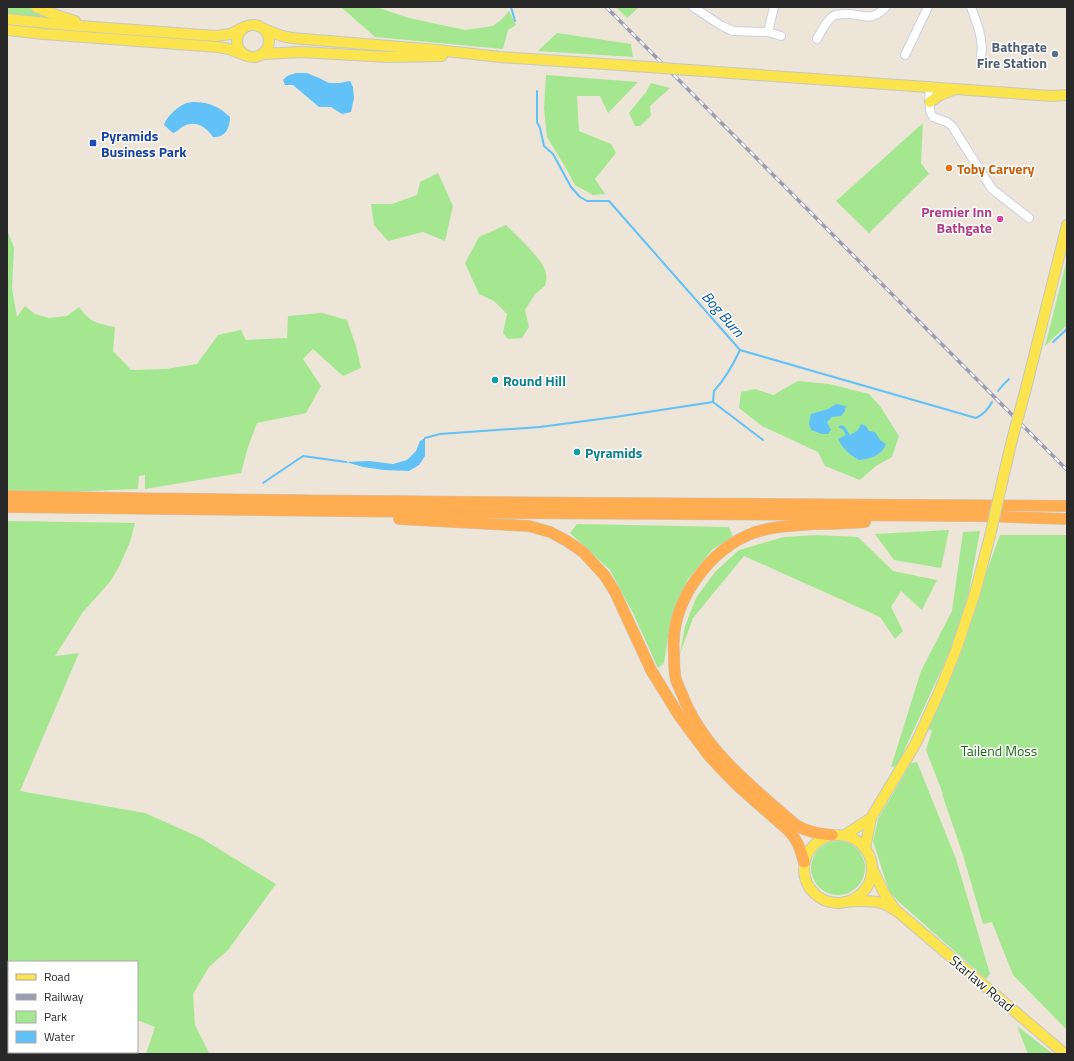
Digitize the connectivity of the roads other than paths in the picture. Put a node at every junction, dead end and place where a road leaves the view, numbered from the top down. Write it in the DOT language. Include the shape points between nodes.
graph roads {
  1 [pos="36,7"];
  2 [pos="693,7"];
  3 [pos="774,7"];
  4 [pos="886,7"];
  5 [pos="928,7"];
  6 [pos="971,7"];
  7 [pos="702,10"];
  8 [pos="7,19"];
  9 [pos="244,27"];
  10 [pos="98,28"];
  11 [pos="264,29"];
  12 [pos="7,30"];
  13 [pos="768,32"];
  14 [pos="781,36"];
  15 [pos="817,39"];
  16 [pos="984,52"];
  17 [pos="262,54"];
  18 [pos="480,55"];
  19 [pos="905,55"];
  20 [pos="247,56"];
  21 [pos="915,86"];
  22 [pos="929,86"];
  23 [pos="957,89"];
  24 [pos="1065,96"];
  25 [pos="930,102"];
  26 [pos="1029,218"];
  27 [pos="1067,225"];
  28 [pos="1065,245"];
  29 [pos="7,496"];
  30 [pos="1067,506"];
  31 [pos="7,507"];
  32 [pos="146,509"];
  33 [pos="981,516"];
  34 [pos="1067,519"];
  35 [pos="871,818"];
  36 [pos="832,835"];
  37 [pos="845,835"];
  38 [pos="865,848"];
  39 [pos="804,862"];
  40 [pos="872,868"];
  41 [pos="845,902"];
  42 [pos="898,912"];
  43 [pos="1065,1054"];
  1 -- 10 [label="main road"];
  2 -- 7 [label="street"];
  3 -- 13 [label="street"];
  4 -- 15 [label="street" via="878,15 868,18 846,14 834,15"];
  5 -- 19 [label="street" via="912,48"];
  6 -- 16 [label="street"];
  7 -- 13 [label="street" via="722,26 733,30"];
  8 -- 10 [label="main road"];
  9 -- 10 [label="main road" via="231,34 216,36"];
  9 -- 11 [label="main road" via="255,25"];
  9 -- 20 [label="main road" via="237,41 241,52"];
  11 -- 17 [label="main road" via="269,42"];
  11 -- 18 [label="main road" via="292,38"];
  12 -- 20 [label="main road" via="218,47"];
  13 -- 14 [label="street"];
  17 -- 18 [label="main road" via="301,52 388,57"];
  17 -- 20 [label="main road"];
  18 -- 21 [label="main road, bridge"];
  21 -- 22 [label="main road"];
  21 -- 25 [label="street"];
  22 -- 23 [label="main road"];
  22 -- 25 [label="street"];
  23 -- 24 [label="main road"];
  23 -- 25 [label="main road"];
  25 -- 26 [label="street" via="933,117 952,126 992,189"];
  27 -- 28 [label="main road"];
  28 -- 35 [label="main road, bridge" via="1012,440 975,593 956,650 916,743"];
  29 -- 30 [label="highway"];
  31 -- 32 [label="highway"];
  32 -- 33 [label="highway"];
  32 -- 39 [label="highway" via="518,524 550,532 567,541 583,552 606,576 651,670 680,717 709,756 728,776 794,837"];
  33 -- 34 [label="highway"];
  33 -- 36 [label="highway" via="783,526 766,530 748,535 709,562 685,597 679,611 673,640 676,680 686,705 702,731 729,764 796,825 818,834"];
  35 -- 37 [label="main road"];
  35 -- 38 [label="main road"];
  36 -- 37 [label="main road"];
  36 -- 39 [label="main road" via="814,844"];
  37 -- 38 [label="main road"];
  38 -- 40 [label="main road"];
  39 -- 41 [label="main road" via="807,884 814,893 823,899"];
  40 -- 41 [label="main road" via="865,890 856,898"];
  40 -- 42 [label="main road, Starlaw Road" via="884,893"];
  41 -- 42 [label="main road, Starlaw Road" via="880,903"];
  42 -- 43 [label="main road, Starlaw Road"];
}
